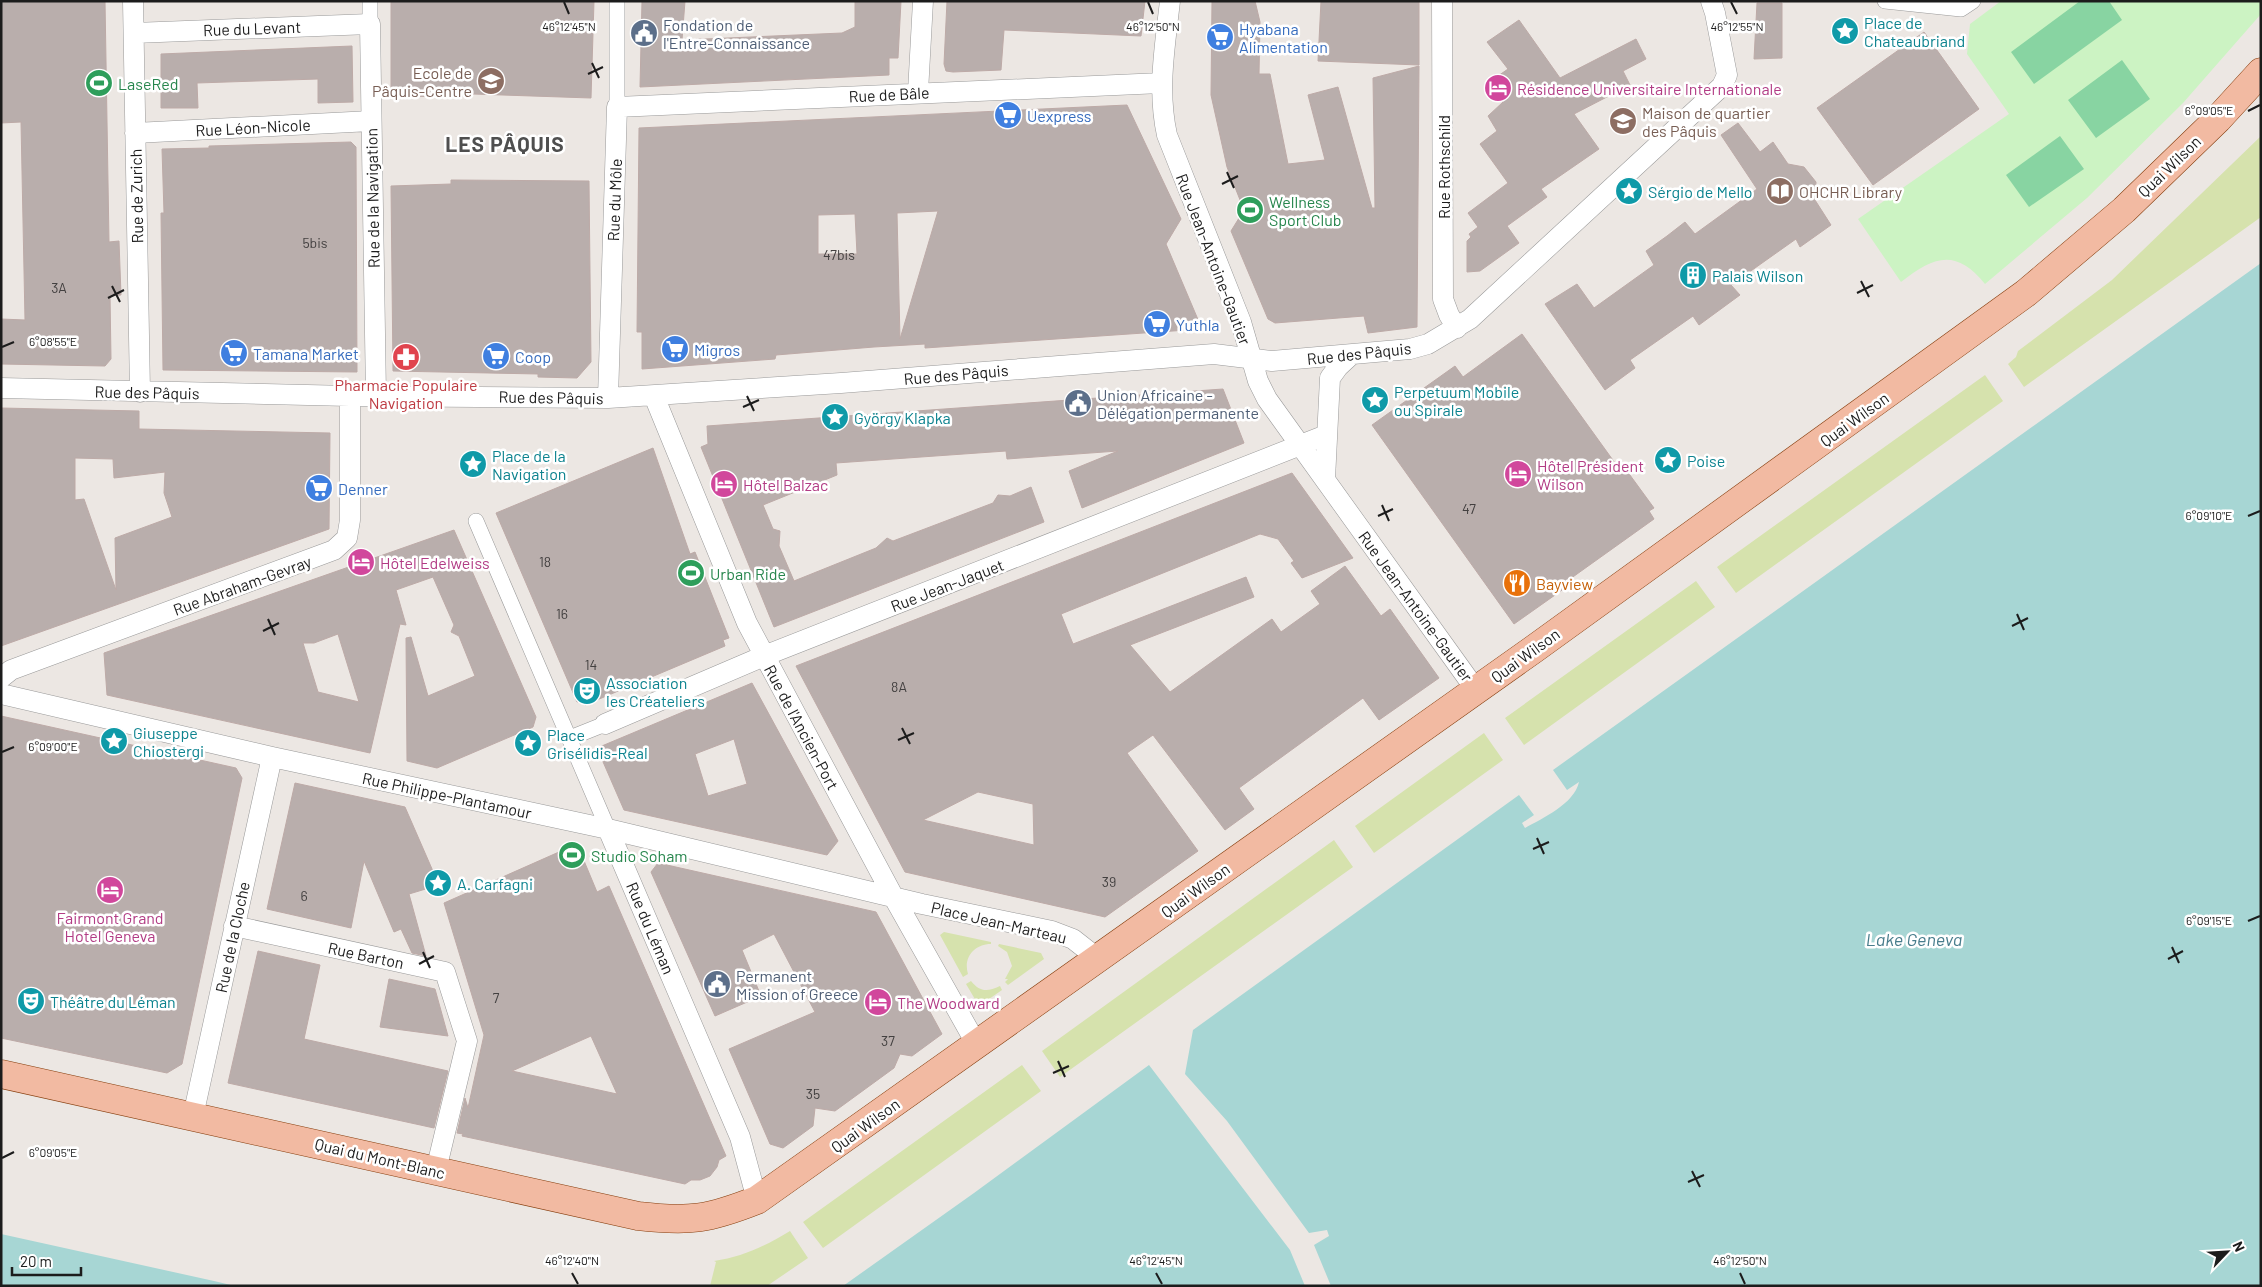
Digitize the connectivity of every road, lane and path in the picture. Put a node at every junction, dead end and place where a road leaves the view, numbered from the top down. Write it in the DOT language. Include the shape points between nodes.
graph roads {
  1 [pos="133,1"];
  2 [pos="370,1"];
  3 [pos="617,1"];
  4 [pos="923,1"];
  5 [pos="1170,1"];
  6 [pos="1442,1"];
  7 [pos="1711,1"];
  8 [pos="1885,1"];
  9 [pos="1973,1"];
  10 [pos="370,24"];
  11 [pos="134,33"];
  12 [pos="2261,72"];
  13 [pos="1161,84"];
  14 [pos="918,92"];
  15 [pos="616,106"];
  16 [pos="371,121"];
  17 [pos="135,133"];
  18 [pos="1457,328"];
  19 [pos="1351,354"];
  20 [pos="1251,358"];
  21 [pos="1,388"];
  22 [pos="140,392"];
  23 [pos="376,395"];
  24 [pos="350,396"];
  25 [pos="654,396"];
  26 [pos="608,398"];
  27 [pos="1326,435"];
  28 [pos="1301,445"];
  29 [pos="1325,479"];
  30 [pos="476,521"];
  31 [pos="764,656"];
  32 [pos="1,678"];
  33 [pos="1476,690"];
  34 [pos="1,694"];
  35 [pos="605,724"];
  36 [pos="570,738"];
  37 [pos="272,757"];
  38 [pos="608,829"];
  39 [pos="893,896"];
  40 [pos="234,926"];
  41 [pos="1096,962"];
  42 [pos="977,1045"];
  43 [pos="1,1074"];
  44 [pos="193,1116"];
  45 [pos="436,1170"];
  46 [pos="757,1200"];
  1 -- 11 [label="street, Rue de Zurich"];
  2 -- 10 [label="street, Rue de la Navigation"];
  3 -- 15 [label="street, Rue du Môle"];
  4 -- 14 [label="street"];
  5 -- 13 [label="street, Rue Jean-Antoine-Gautier"];
  6 -- 18 [label="street, Rue Rothschild" via="1443,299"];
  7 -- 18 [label="street, Rue des Pâquis" via="1727,75 1725,81 1470,320"];
  8 -- 9 [label="street" via="1960,10"];
  10 -- 11 [label="street, Rue du Levant"];
  10 -- 16 [label="street, Rue de la Navigation"];
  11 -- 17 [label="street, Rue de Zurich"];
  12 -- 33 [label="main road, Quai Wilson" via="2145,190 2026,294"];
  13 -- 14 [label="street, Rue de Bâle"];
  13 -- 20 [label="street, Rue Jean-Antoine-Gautier" via="1167,135 1242,322"];
  14 -- 15 [label="street, Rue de Bâle"];
  15 -- 26 [label="street, Rue du Môle"];
  16 -- 17 [label="street, Rue Léon-Nicole"];
  16 -- 23 [label="street, Rue de la Navigation"];
  17 -- 22 [label="street, Rue de Zurich"];
  18 -- 19 [label="street, Rue des Pâquis" via="1428,344 1410,349"];
  19 -- 20 [label="street, Rue des Pâquis" via="1272,361"];
  19 -- 27 [label="street" via="1330,378"];
  20 -- 25 [label="street, Rue des Pâquis" via="1214,354"];
  20 -- 28 [label="street, Rue Jean-Antoine-Gautier" via="1267,399"];
  21 -- 22 [label="street, Rue des Pâquis"];
  22 -- 24 [label="street, Rue des Pâquis"];
  23 -- 24 [label="street, Rue des Pâquis"];
  23 -- 26 [label="street, Rue des Pâquis"];
  24 -- 32 [label="street, Rue Abraham-Gevray" via="350,520 347,538 334,550 11,670"];
  25 -- 26 [label="street, Rue des Pâquis"];
  25 -- 31 [label="street, Rue de l'Ancien-Port" via="747,623"];
  27 -- 28 [label="street, Rue Jean-Jaquet"];
  27 -- 29 [label="street"];
  28 -- 29 [label="street, Rue Jean-Antoine-Gautier"];
  28 -- 31 [label="street, Rue Jean-Jaquet"];
  29 -- 33 [label="street, Rue Jean-Antoine-Gautier"];
  30 -- 36 [label="street, Rue du Léman"];
  31 -- 35 [label="street, Rue Jean-Jaquet"];
  31 -- 39 [label="street, Rue de l'Ancien-Port"];
  33 -- 41 [label="main road, Quai Wilson"];
  34 -- 37 [label="street, Rue Philippe-Plantamour"];
  35 -- 36 [label="street, Rue Jean-Jaquet"];
  36 -- 38 [label="street, Rue du Léman"];
  37 -- 38 [label="street, Rue Philippe-Plantamour"];
  37 -- 40 [label="street, Rue de la Cloche"];
  38 -- 39 [label="street, Rue Philippe-Plantamour"];
  38 -- 46 [label="street, Rue du Léman" via="740,1137"];
  39 -- 41 [label="street, Place Jean-Marteau" via="1052,931 1073,938"];
  39 -- 42 [label="street, Rue de l'Ancien-Port"];
  40 -- 44 [label="street, Rue de la Cloche"];
  40 -- 45 [label="street, Rue Barton" via="445,972 467,1041"];
  41 -- 42 [label="main road, Quai Wilson"];
  42 -- 46 [label="main road, Quai Wilson"];
  43 -- 44 [label="main road, Quai du Mont-Blanc"];
  44 -- 45 [label="main road, Quai du Mont-Blanc"];
  45 -- 46 [label="main road, Quai du Mont-Blanc" via="638,1216 668,1219 710,1217"];
}
